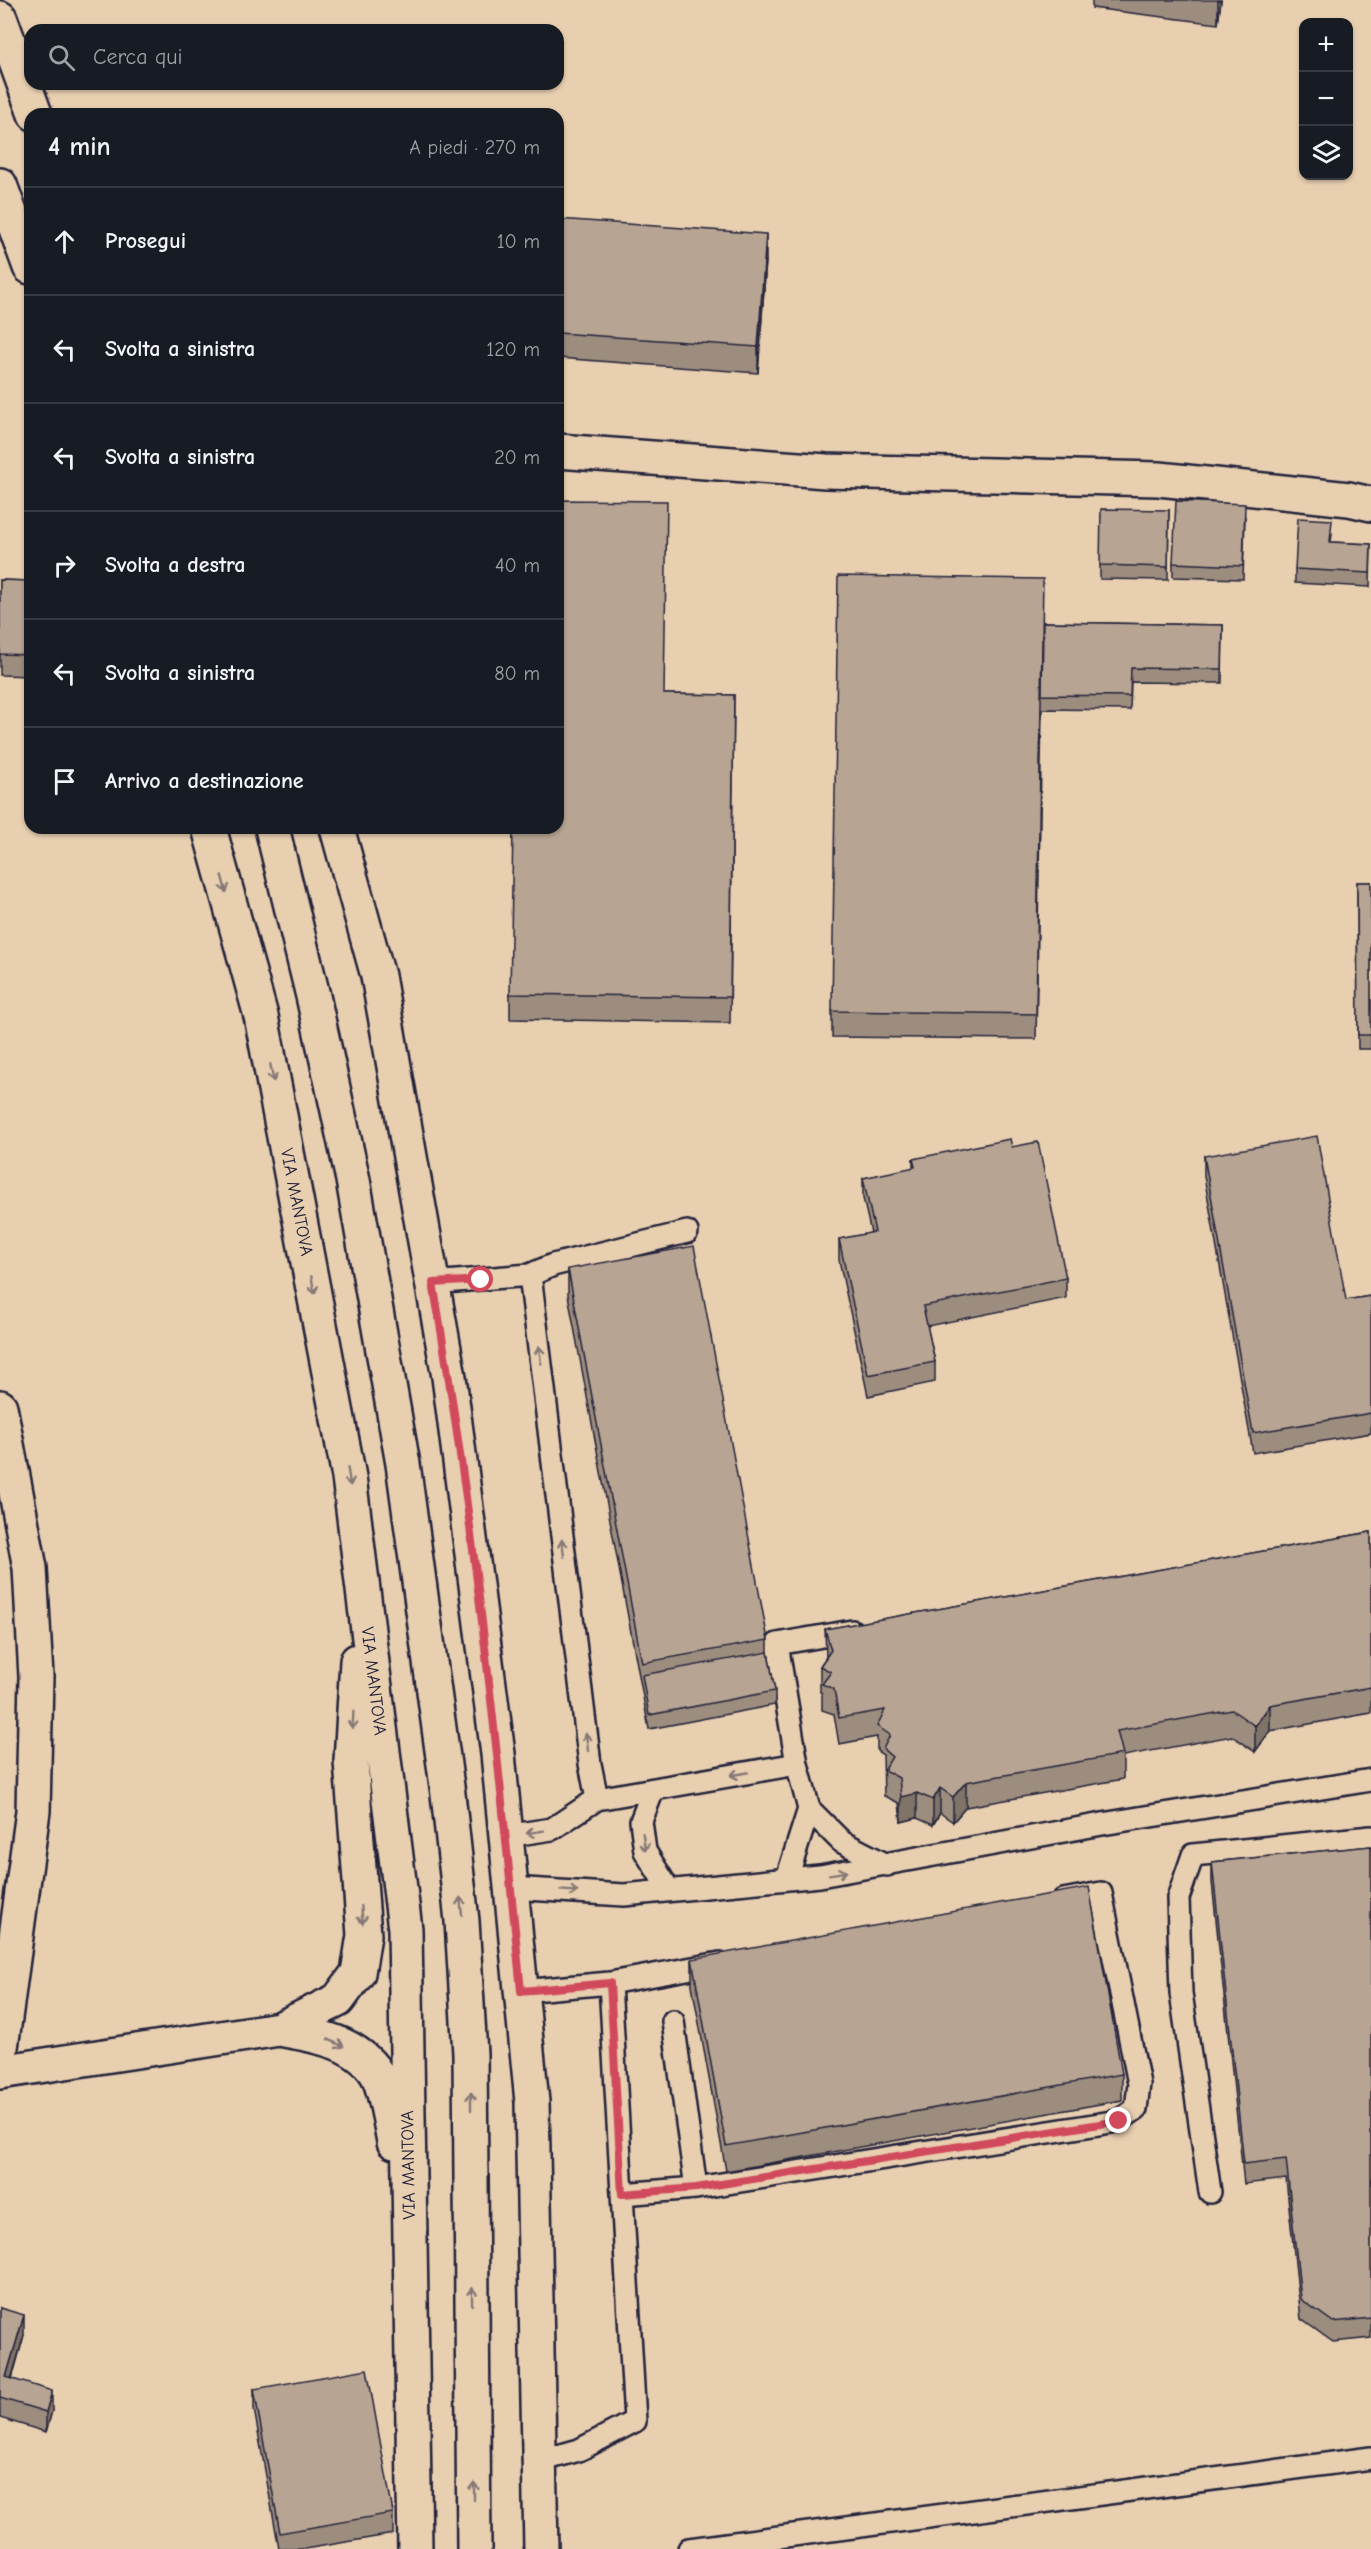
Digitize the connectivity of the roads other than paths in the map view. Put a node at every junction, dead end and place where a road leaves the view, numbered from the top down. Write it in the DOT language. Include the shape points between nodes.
graph roads {
  1 [pos="0,18"];
  2 [pos="24,84"];
  3 [pos="26,90"];
  4 [pos="33,108"];
  5 [pos="0,185"];
  6 [pos="24,251"];
  7 [pos="564,451"];
  8 [pos="1371,504"];
  9 [pos="211,834"];
  10 [pos="273,834"];
  11 [pos="339,834"];
  12 [pos="687,1232"];
  13 [pos="530,1275"];
  14 [pos="433,1283"];
  15 [pos="0,1407"];
  16 [pos="362,1578"];
  17 [pos="870,1628"];
  18 [pos="797,1764"];
  19 [pos="1371,1780"];
  20 [pos="653,1790"];
  21 [pos="597,1799"];
  22 [pos="809,1809"];
  23 [pos="506,1836"];
  24 [pos="1371,1837"];
  25 [pos="887,1865"];
  26 [pos="788,1878"];
  27 [pos="511,1888"];
  28 [pos="669,1890"];
  29 [pos="1043,1904"];
  30 [pos="739,1960"];
  31 [pos="610,1983"];
  32 [pos="521,1991"];
  33 [pos="673,2021"];
  34 [pos="279,2029"];
  35 [pos="0,2055"];
  36 [pos="0,2072"];
  37 [pos="696,2188"];
  38 [pos="1210,2192"];
  39 [pos="622,2194"];
  40 [pos="408,2219"];
  41 [pos="1371,2458"];
  42 [pos="540,2461"];
  43 [pos="416,2549"];
  44 [pos="474,2549"];
  45 [pos="541,2549"];
  46 [pos="689,2549"];
  1 -- 2 [label="main road"];
  3 -- 4 [label="main road"];
  5 -- 6 [label="main road"];
  7 -- 8 [label="main road" via="826,471 1159,479"];
  9 -- 16 [label="main road, VIA MANTOVA, one-way" via="261,1016 350,1477"];
  44 -- 10 [label="main road, one-way" via="470,2054 462,1921 448,1794 403,1464 353,1180"];
  11 -- 14 [label="main road" via="378,976"];
  12 -- 13 [label="lane"];
  13 -- 14 [label="lane"];
  21 -- 13 [label="lane, one-way"];
  14 -- 23 [label="main road" via="449,1377"];
  15 -- 35 [label="main road" via="30,1568 36,1677 33,1811"];
  16 -- 34 [label="main road, one-way" via="351,1761 364,1935 358,1973 338,2000"];
  16 -- 40 [label="main road, VIA MANTOVA" via="405,1929"];
  17 -- 18 [label="lane" via="777,1644"];
  18 -- 20 [label="lane, one-way"];
  18 -- 22 [label="lane"];
  19 -- 25 [label="lane" via="1102,1824"];
  20 -- 21 [label="lane"];
  20 -- 28 [label="lane, one-way" via="641,1821 645,1851"];
  21 -- 23 [label="lane, one-way" via="552,1829"];
  22 -- 25 [label="lane" via="842,1842"];
  22 -- 26 [label="lane"];
  23 -- 27 [label="main road"];
  24 -- 38 [label="lane" via="1192,1855 1178,1898 1181,1993"];
  26 -- 25 [label="lane, one-way"];
  26 -- 28 [label="lane"];
  27 -- 28 [label="lane, one-way" via="624,1895"];
  27 -- 32 [label="main road"];
  29 -- 37 [label="lane" via="1101,1893 1139,2084 1136,2109 1119,2121"];
  30 -- 31 [label="lane"];
  31 -- 32 [label="lane"];
  31 -- 39 [label="lane"];
  32 -- 42 [label="main road" via="532,2102"];
  33 -- 37 [label="lane"];
  34 -- 36 [label="main road"];
  34 -- 40 [label="main road, one-way" via="324,2037 357,2053 377,2075 390,2119"];
  37 -- 39 [label="lane"];
  39 -- 42 [label="lane" via="635,2421 579,2450"];
  40 -- 43 [label="main road, VIA MANTOVA"];
  41 -- 46 [label="lane"];
  42 -- 45 [label="main road"];
}
